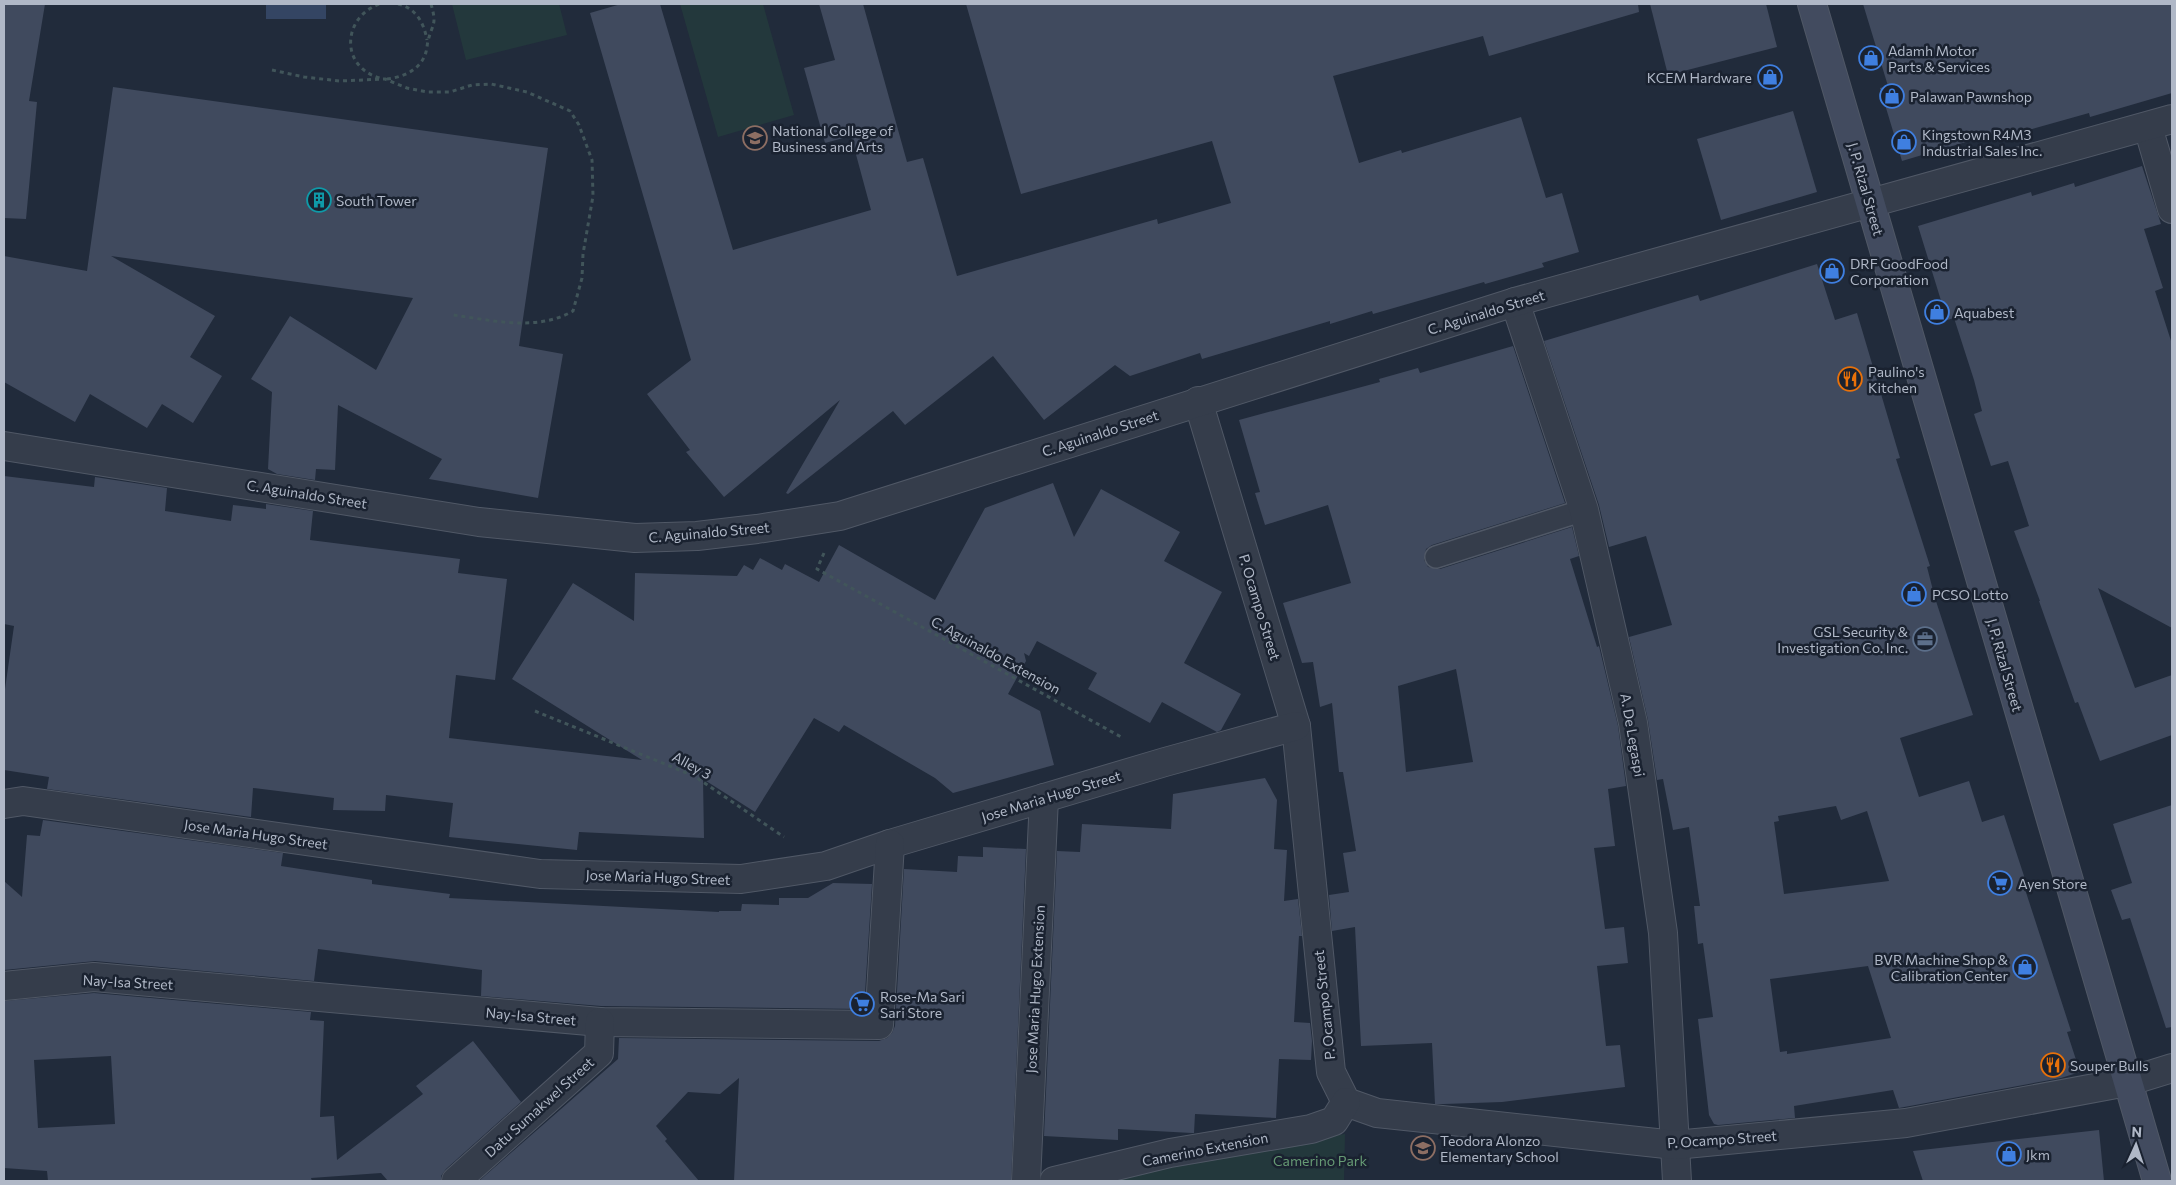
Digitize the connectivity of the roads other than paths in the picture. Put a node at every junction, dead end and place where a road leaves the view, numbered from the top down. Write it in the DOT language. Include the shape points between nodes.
graph roads {
  1 [pos="1812,4"];
  2 [pos="2160,123"];
  3 [pos="1870,204"];
  4 [pos="2172,209"];
  5 [pos="1516,302"];
  6 [pos="1198,402"];
  7 [pos="4,446"];
  8 [pos="1584,510"];
  9 [pos="1436,557"];
  10 [pos="1296,726"];
  11 [pos="1044,798"];
  12 [pos="4,804"];
  13 [pos="890,844"];
  14 [pos="4,986"];
  15 [pos="600,1022"];
  16 [pos="2172,1068"];
  17 [pos="2127,1082"];
  18 [pos="1346,1102"];
  19 [pos="1675,1145"];
  20 [pos="456,1181"];
  21 [pos="1026,1181"];
  22 [pos="1054,1181"];
  23 [pos="1676,1181"];
  24 [pos="2157,1181"];
  1 -- 3 [label="street, J. P. Rizal Street"];
  2 -- 3 [label="street, C. Aguinaldo Street"];
  2 -- 4 [label="street"];
  3 -- 5 [label="street, C. Aguinaldo Street"];
  3 -- 17 [label="street, J. P. Rizal Street"];
  5 -- 6 [label="street, C. Aguinaldo Street"];
  5 -- 8 [label="street, A. De Legaspi"];
  6 -- 7 [label="street, C. Aguinaldo Street" via="840,516 697,536 635,538 479,522"];
  6 -- 10 [label="street, P. Ocampo Street"];
  8 -- 9 [label="lane"];
  8 -- 19 [label="street, A. De Legaspi" via="1633,722 1663,933"];
  10 -- 11 [label="street, Jose Maria Hugo Street"];
  10 -- 18 [label="street, P. Ocampo Street" via="1330,1072"];
  11 -- 13 [label="street, Jose Maria Hugo Street"];
  11 -- 21 [label="street, Jose Maria Hugo Extension"];
  12 -- 13 [label="street, Jose Maria Hugo Street" via="23,801 540,874 741,879 826,866"];
  13 -- 15 [label="street, Nay-Isa Street" via="879,1025"];
  14 -- 15 [label="street, Nay-Isa Street" via="94,977"];
  15 -- 20 [label="street, Datu Sumakwel Street" via="599,1053"];
  16 -- 17 [label="street, P. Ocampo Street"];
  17 -- 19 [label="street, P. Ocampo Street" via="1906,1123"];
  17 -- 24 [label="street, J. P. Rizal Street"];
  18 -- 19 [label="street, P. Ocampo Street" via="1377,1114"];
  18 -- 22 [label="street, Camerino Extension" via="1334,1121 1311,1129 1170,1153"];
  19 -- 23 [label="street, A. De Legaspi"];
}
